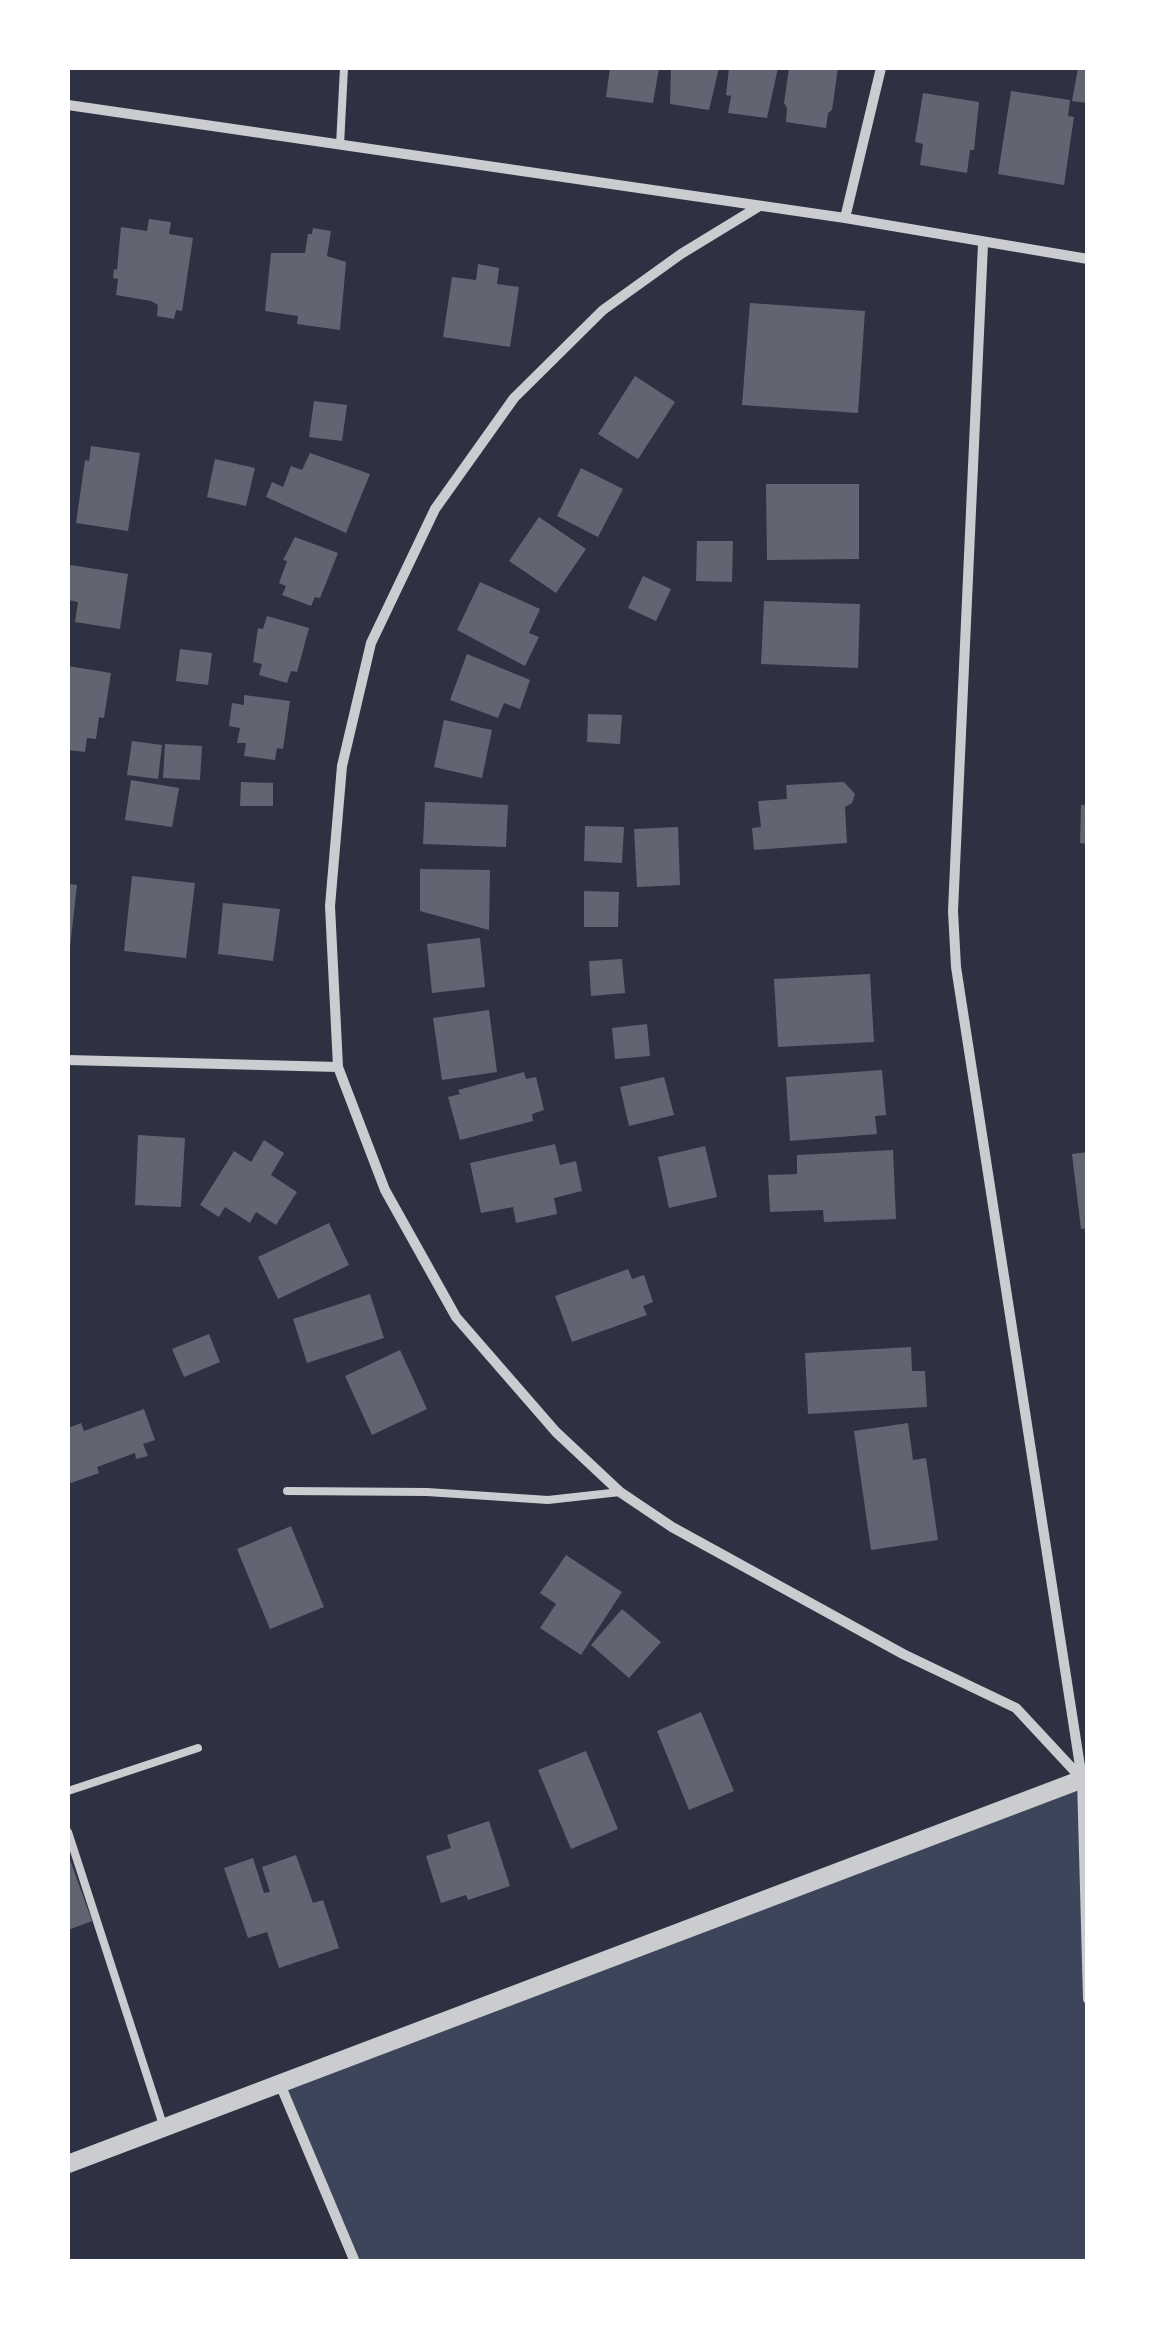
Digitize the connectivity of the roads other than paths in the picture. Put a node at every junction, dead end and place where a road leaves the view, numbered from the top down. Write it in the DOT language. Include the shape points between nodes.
graph roads {
  1 [pos="344,68"];
  2 [pos="881,68"];
  3 [pos="68,105"];
  4 [pos="340,145"];
  5 [pos="758,207"];
  6 [pos="845,218"];
  7 [pos="983,244"];
  8 [pos="1088,259"];
  9 [pos="68,1060"];
  10 [pos="338,1067"];
  11 [pos="287,1491"];
  12 [pos="620,1492"];
  13 [pos="198,1748"];
  14 [pos="1085,1778"];
  15 [pos="68,1791"];
  16 [pos="68,1832"];
  17 [pos="1088,1999"];
  18 [pos="280,2084"];
  19 [pos="164,2128"];
  20 [pos="68,2164"];
  21 [pos="355,2262"];
  1 -- 4 [label="lane"];
  2 -- 6 [label="street"];
  3 -- 4 [label="street"];
  4 -- 5 [label="street"];
  5 -- 6 [label="street"];
  5 -- 10 [label="street" via="602,310 514,398 435,509 372,643 342,766 330,906"];
  6 -- 7 [label="street"];
  7 -- 8 [label="street"];
  7 -- 14 [label="street" via="956,967"];
  9 -- 10 [label="street"];
  10 -- 12 [label="street" via="386,1190 456,1317 556,1432"];
  11 -- 12 [label="lane" via="548,1500"];
  12 -- 14 [label="street" via="903,1654 1016,1708"];
  13 -- 15 [label="lane"];
  14 -- 17 [label="street"];
  14 -- 18 [label="street"];
  16 -- 19 [label="lane"];
  18 -- 19 [label="street"];
  18 -- 21 [label="street"];
  19 -- 20 [label="street"];
}
